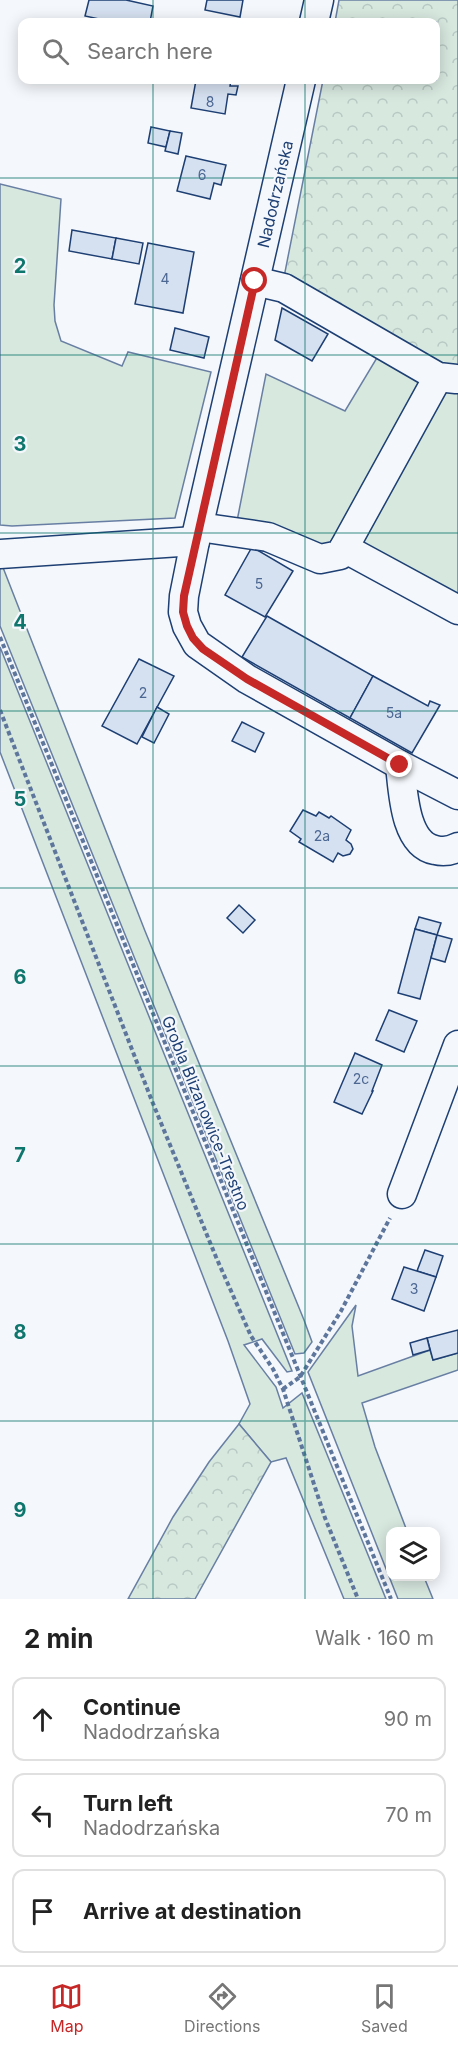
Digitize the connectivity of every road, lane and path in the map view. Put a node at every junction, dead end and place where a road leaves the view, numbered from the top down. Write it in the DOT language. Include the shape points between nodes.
graph roads {
  1 [pos="319,0"];
  2 [pos="315,18"];
  3 [pos="300,84"];
  4 [pos="255,281"];
  5 [pos="448,378"];
  6 [pos="197,534"];
  7 [pos="344,548"];
  8 [pos="0,554"];
  9 [pos="458,610"];
  10 [pos="0,637"];
  11 [pos="0,710"];
  12 [pos="400,765"];
  13 [pos="458,795"];
  14 [pos="455,849"];
  15 [pos="458,1045"];
  16 [pos="402,1194"];
  17 [pos="300,1377"];
  18 [pos="284,1389"];
  19 [pos="358,1599"];
  20 [pos="391,1599"];
  1 -- 2 [label="street"];
  3 -- 4 [label="street, Nadodrzańska"];
  4 -- 5 [label="street" via="284,288"];
  4 -- 6 [label="street, Nadodrzańska"];
  5 -- 7 [label="street"];
  6 -- 7 [label="street" via="268,537 320,559 340,555"];
  6 -- 8 [label="street"];
  6 -- 12 [label="street, Nadodrzańska" via="183,612 197,644 247,679"];
  7 -- 9 [label="street"];
  10 -- 17 [label="path, Grobla Blizanowice-Trestno"];
  11 -- 18 [label="path" via="216,1257 251,1336"];
  12 -- 13 [label="street, Nadodrzańska"];
  12 -- 14 [label="street" via="413,833 433,850"];
  15 -- 16 [label="street"];
  16 -- 17 [label="path" via="341,1311"];
  17 -- 18 [label="path"];
  17 -- 20 [label="path, Grobla Blizanowice-Trestno"];
  18 -- 19 [label="path" via="326,1518"];
}
